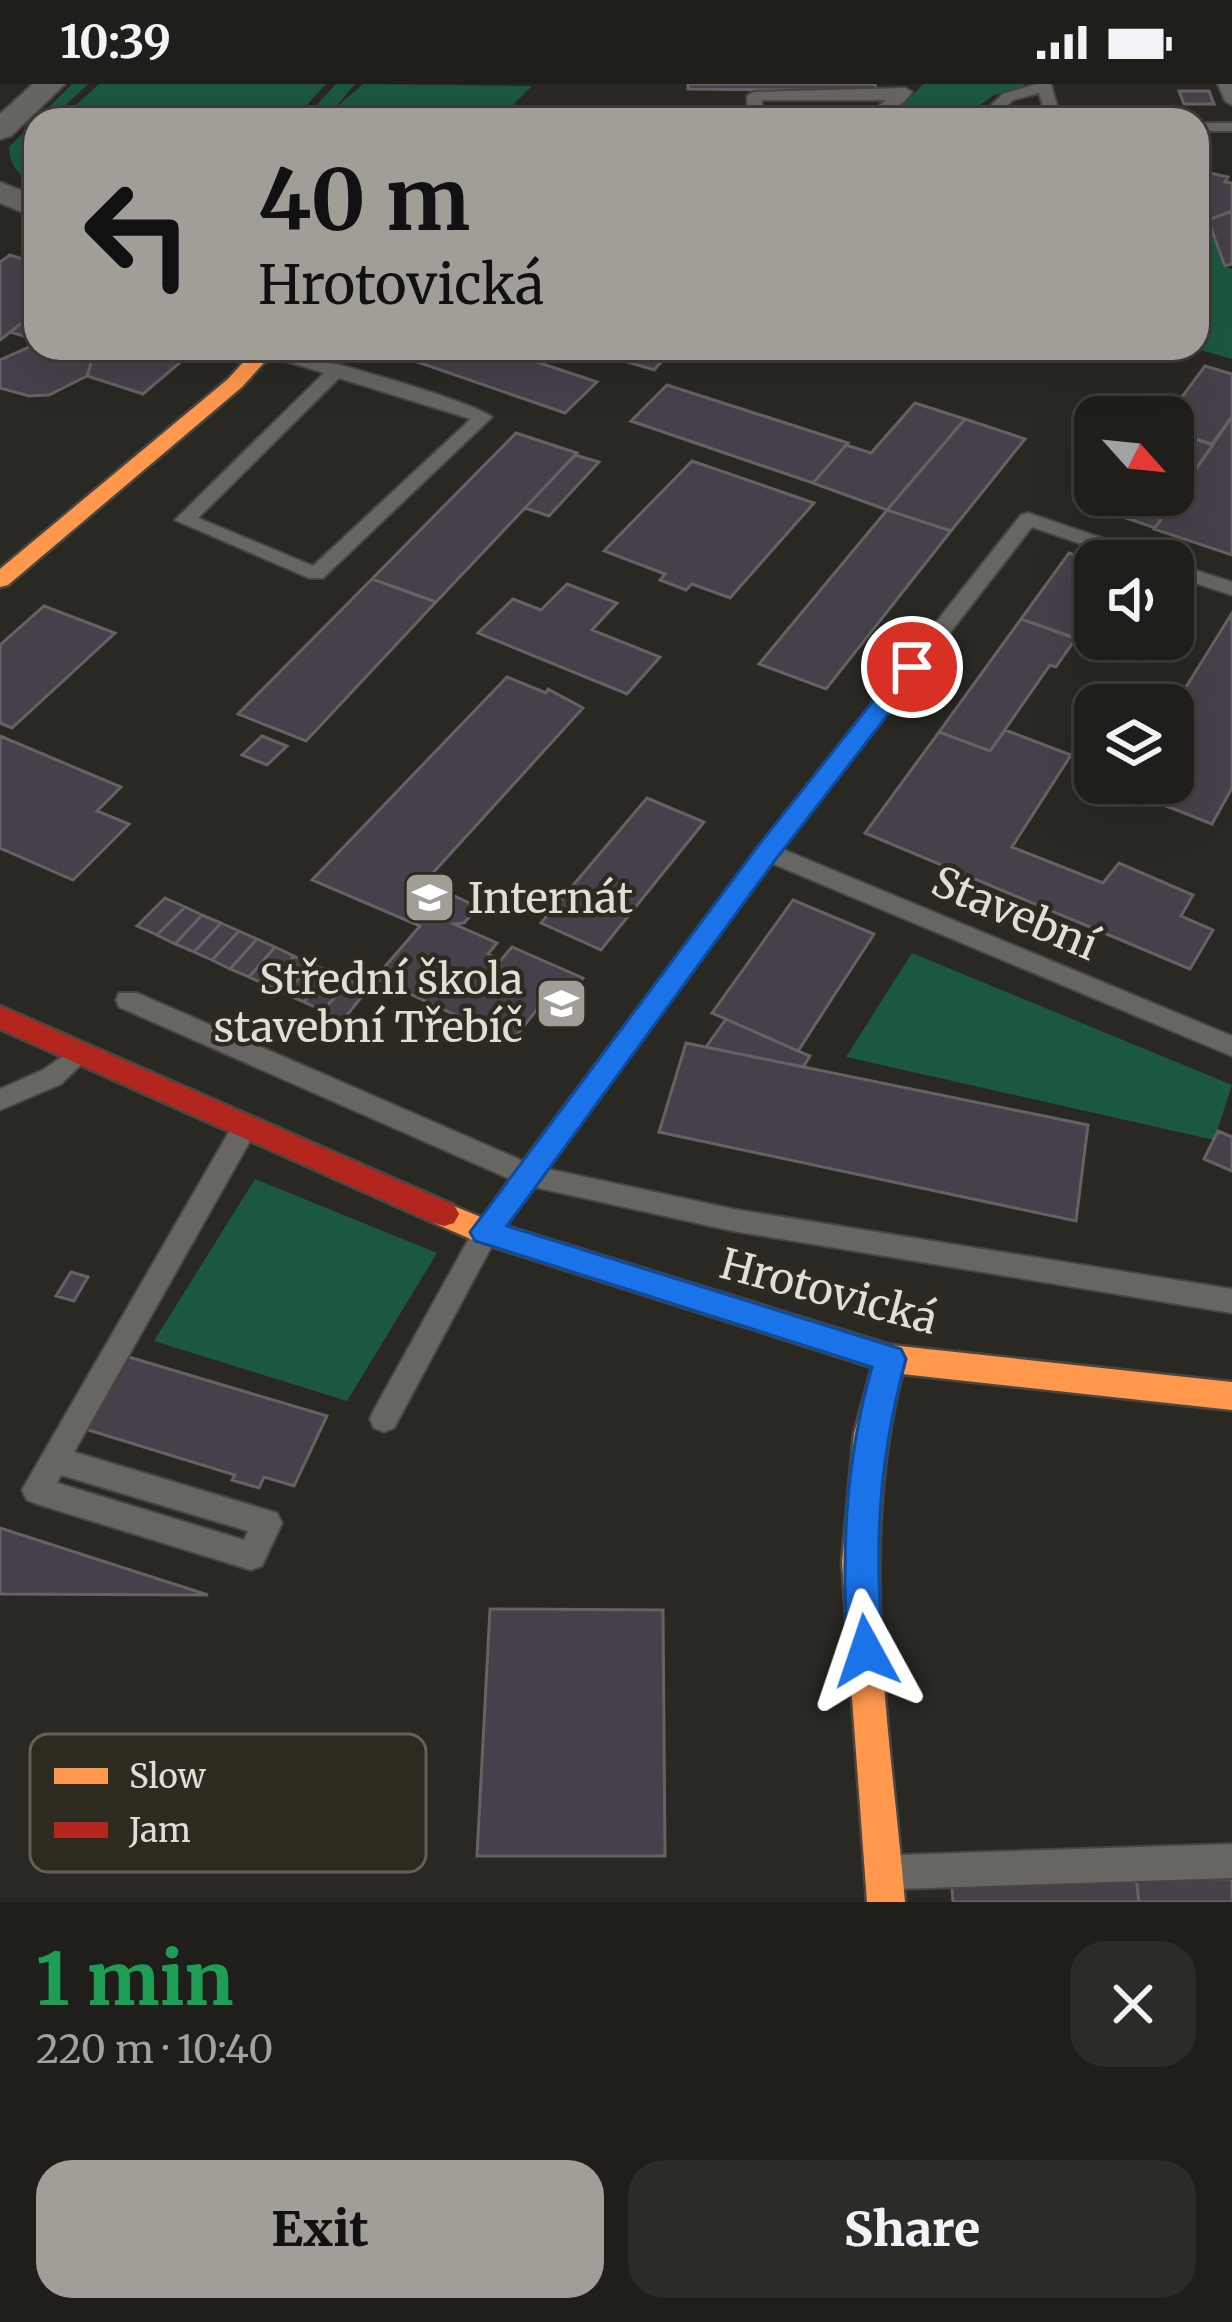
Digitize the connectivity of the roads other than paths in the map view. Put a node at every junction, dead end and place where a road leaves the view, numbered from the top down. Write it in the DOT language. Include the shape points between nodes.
graph roads {
  1 [pos="50,84"];
  2 [pos="1225,84"];
  3 [pos="1045,86"];
  4 [pos="906,89"];
  5 [pos="1232,101"];
  6 [pos="754,108"];
  7 [pos="996,108"];
  8 [pos="0,130"];
  9 [pos="257,360"];
  10 [pos="304,360"];
  11 [pos="337,370"];
  12 [pos="1089,540"];
  13 [pos="1194,575"];
  14 [pos="0,580"];
  15 [pos="1232,589"];
  16 [pos="767,852"];
  17 [pos="128,1000"];
  18 [pos="0,1017"];
  19 [pos="1232,1046"];
  20 [pos="80,1054"];
  21 [pos="0,1100"];
  22 [pos="245,1127"];
  23 [pos="527,1175"];
  24 [pos="485,1232"];
  25 [pos="1232,1300"];
  26 [pos="890,1359"];
  27 [pos="1232,1396"];
  28 [pos="384,1419"];
  29 [pos="267,1523"];
  30 [pos="1232,1862"];
  31 [pos="884,1887"];
  1 -- 8 [label="street"];
  2 -- 5 [label="lane"];
  3 -- 7 [label="lane"];
  4 -- 6 [label="lane" via="754,97"];
  9 -- 14 [label="main road"];
  10 -- 11 [label="lane"];
  11 -- 11 [label="lane" via="483,417 316,574 184,520"];
  12 -- 16 [label="lane" via="1028,519"];
  13 -- 15 [label="lane"];
  16 -- 19 [label="lane, Stavební"];
  16 -- 23 [label="lane"];
  17 -- 23 [label="lane"];
  18 -- 20 [label="main road, Hrotovická"];
  20 -- 21 [label="lane"];
  20 -- 22 [label="main road, Hrotovická"];
  22 -- 24 [label="main road, Hrotovická"];
  22 -- 29 [label="lane" via="37,1490 251,1556"];
  23 -- 24 [label="lane"];
  23 -- 25 [label="lane" via="733,1220"];
  24 -- 26 [label="main road, Hrotovická"];
  24 -- 28 [label="lane"];
  26 -- 27 [label="main road, Hrotovická"];
  26 -- 31 [label="main road" via="869,1434 859,1562"];
  30 -- 31 [label="lane"];
}
